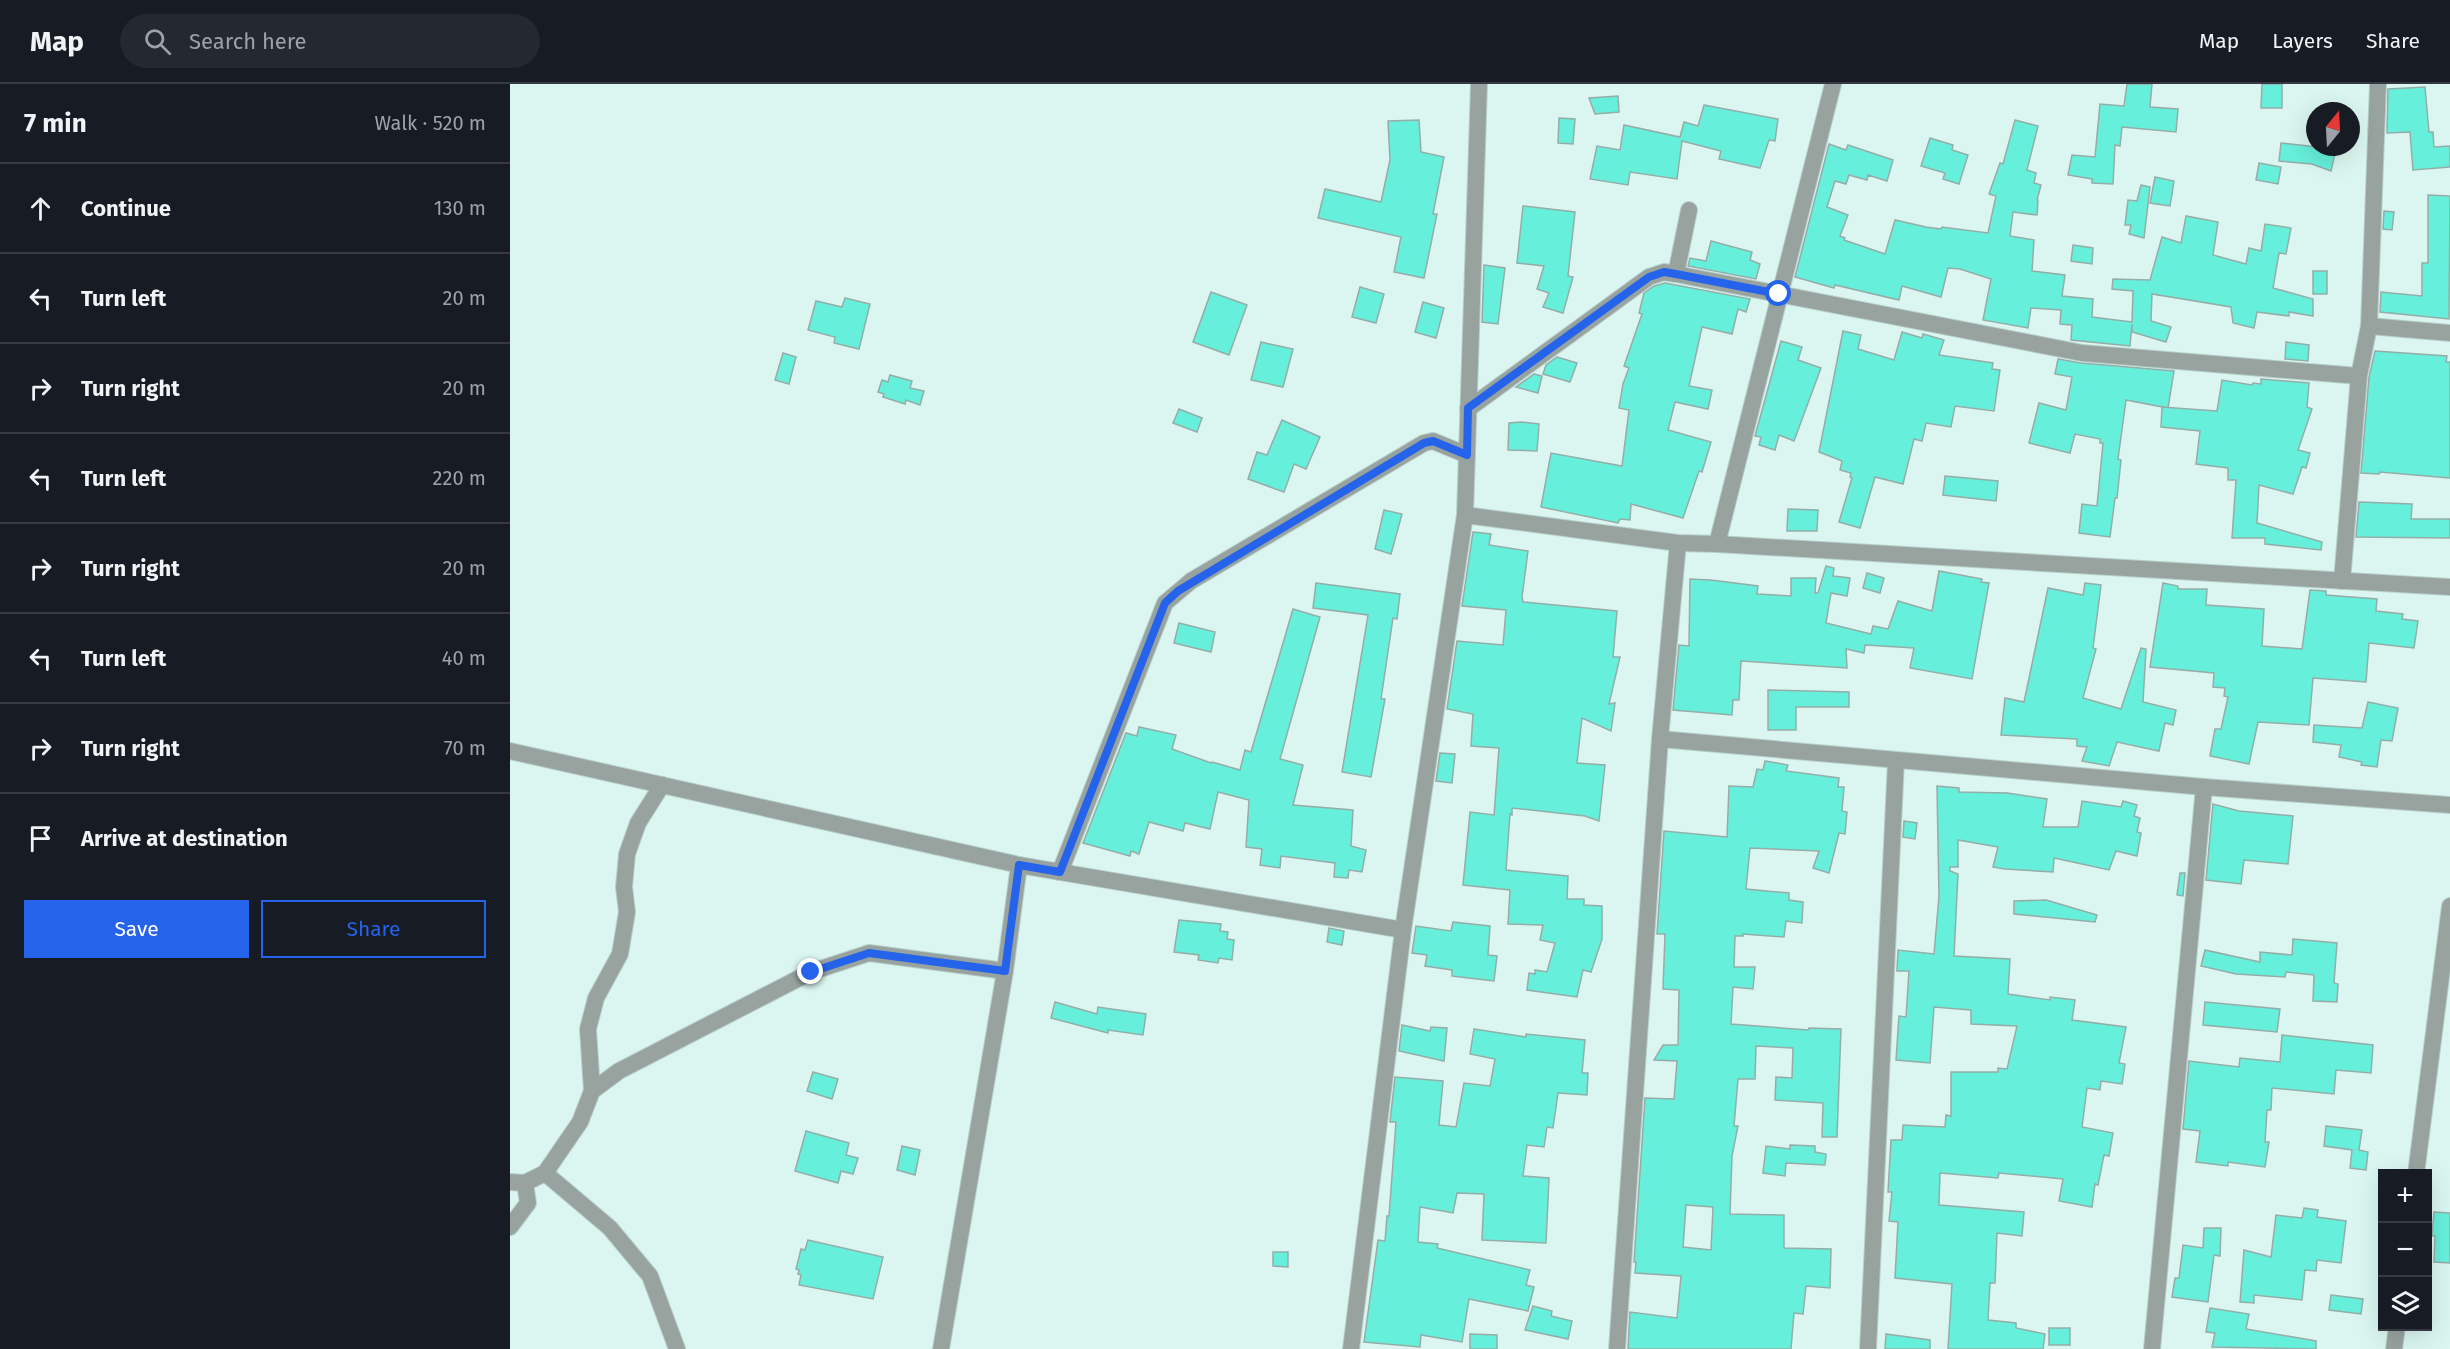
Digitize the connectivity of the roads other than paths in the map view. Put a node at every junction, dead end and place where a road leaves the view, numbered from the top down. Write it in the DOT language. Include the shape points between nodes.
graph roads {
  1 [pos="1479,84"];
  2 [pos="1833,84"];
  3 [pos="2378,84"];
  4 [pos="1689,210"];
  5 [pos="1676,274"];
  6 [pos="1779,294"];
  7 [pos="2369,326"];
  8 [pos="2450,333"];
  9 [pos="2359,376"];
  10 [pos="1468,408"];
  11 [pos="1467,455"];
  12 [pos="1465,515"];
  13 [pos="1678,543"];
  14 [pos="1717,544"];
  15 [pos="2343,580"];
  16 [pos="2450,587"];
  17 [pos="1660,739"];
  18 [pos="510,751"];
  19 [pos="1896,761"];
  20 [pos="662,785"];
  21 [pos="2204,787"];
  22 [pos="2450,805"];
  23 [pos="1019,865"];
  24 [pos="1060,872"];
  25 [pos="2450,906"];
  26 [pos="1403,930"];
  27 [pos="1005,971"];
  28 [pos="592,1091"];
  29 [pos="2417,1169"];
  30 [pos="545,1173"];
  31 [pos="518,1182"];
  32 [pos="510,1227"];
  33 [pos="2396,1331"];
  34 [pos="677,1349"];
  35 [pos="941,1349"];
  36 [pos="1351,1349"];
  37 [pos="1617,1349"];
  38 [pos="1868,1349"];
  39 [pos="2152,1349"];
  40 [pos="2394,1349"];
  1 -- 10 [label="street"];
  2 -- 6 [label="street"];
  3 -- 7 [label="street"];
  4 -- 5 [label="street"];
  5 -- 6 [label="street"];
  5 -- 10 [label="street" via="1664,272 1649,277"];
  6 -- 9 [label="street" via="2082,353"];
  6 -- 14 [label="street"];
  7 -- 8 [label="street"];
  7 -- 9 [label="street"];
  9 -- 15 [label="street"];
  10 -- 11 [label="street"];
  11 -- 12 [label="street"];
  11 -- 24 [label="street" via="1433,441 1424,443 1191,581 1165,603"];
  12 -- 13 [label="street"];
  12 -- 26 [label="street"];
  13 -- 14 [label="street"];
  13 -- 17 [label="street"];
  14 -- 15 [label="street"];
  15 -- 16 [label="street"];
  17 -- 19 [label="street"];
  17 -- 37 [label="street"];
  18 -- 20 [label="street"];
  19 -- 21 [label="street"];
  19 -- 38 [label="street"];
  20 -- 23 [label="street"];
  20 -- 28 [label="street" via="638,823 627,854 627,912 620,954 596,998 588,1029"];
  21 -- 22 [label="street"];
  21 -- 39 [label="street"];
  23 -- 24 [label="street"];
  23 -- 27 [label="street"];
  24 -- 26 [label="street"];
  25 -- 29 [label="street"];
  26 -- 36 [label="street"];
  27 -- 28 [label="street" via="869,953 811,972 619,1071"];
  27 -- 35 [label="street"];
  28 -- 30 [label="street" via="580,1122"];
  30 -- 31 [label="street"];
  30 -- 34 [label="street" via="610,1228 650,1276"];
  31 -- 32 [label="street" via="528,1203"];
  33 -- 40 [label="street"];
}
